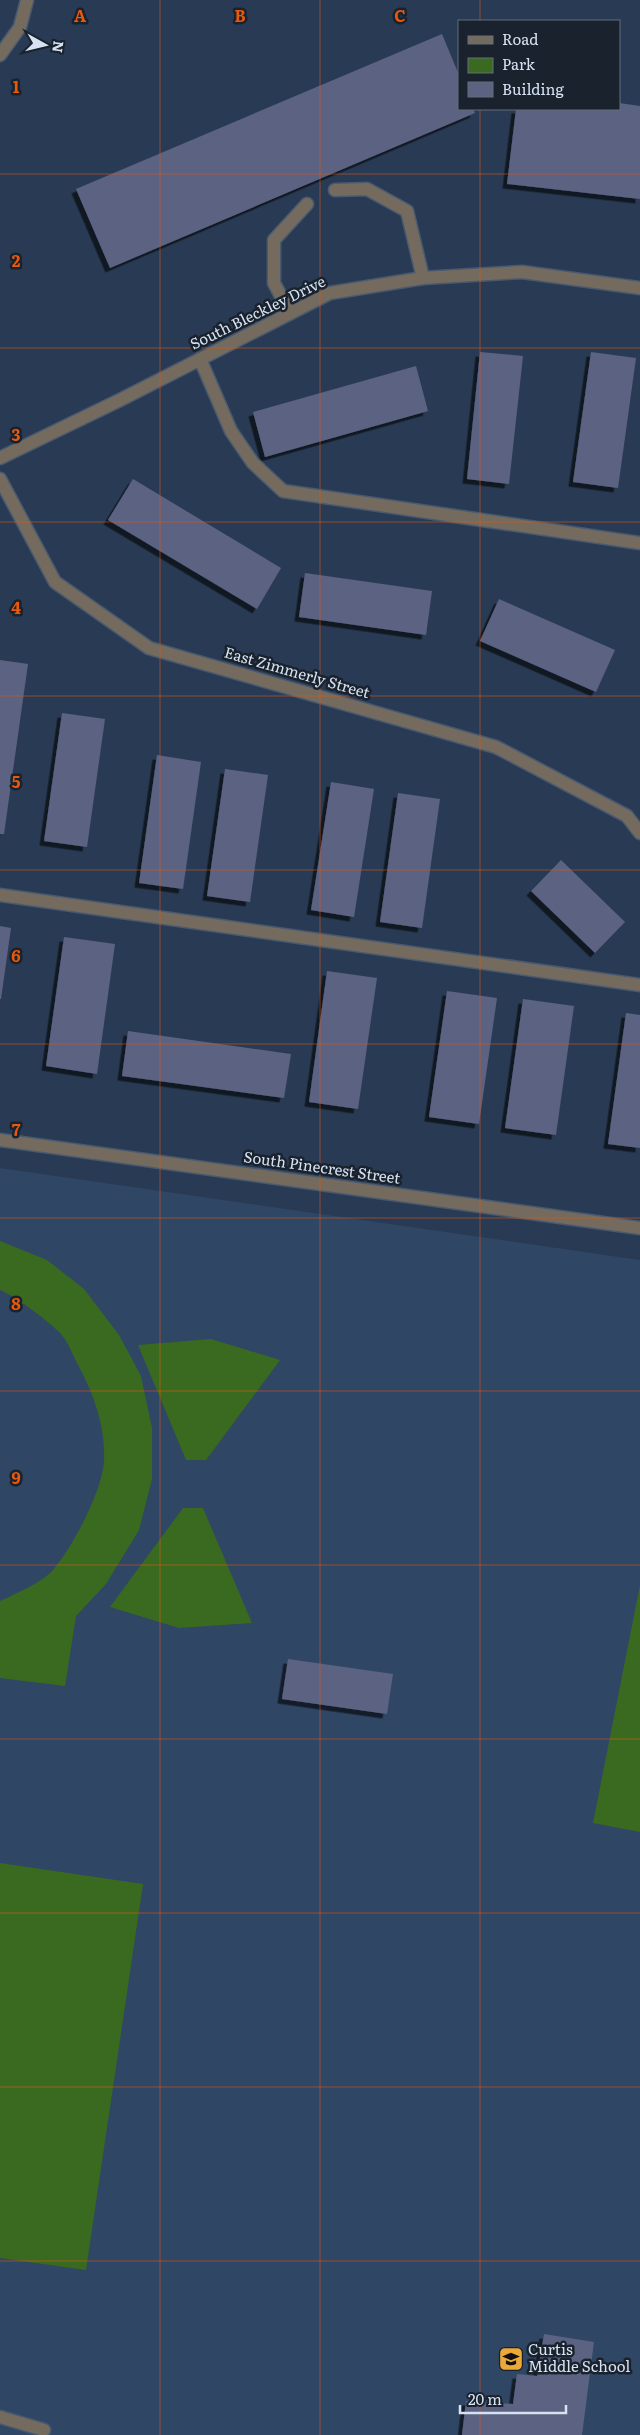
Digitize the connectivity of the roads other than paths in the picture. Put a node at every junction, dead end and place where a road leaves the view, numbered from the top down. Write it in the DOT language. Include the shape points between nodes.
graph roads {
  1 [pos="27,0"];
  2 [pos="0,56"];
  3 [pos="335,190"];
  4 [pos="307,204"];
  5 [pos="423,278"];
  6 [pos="640,288"];
  7 [pos="290,313"];
  8 [pos="200,359"];
  9 [pos="0,458"];
  10 [pos="0,480"];
  11 [pos="640,543"];
  12 [pos="640,833"];
  13 [pos="0,895"];
  14 [pos="640,985"];
  15 [pos="0,1140"];
  16 [pos="640,1228"];
  17 [pos="0,2417"];
  18 [pos="44,2430"];
  1 -- 2 [label="street" via="20,27"];
  3 -- 5 [label="street" via="368,188 407,211"];
  4 -- 7 [label="street" via="274,240 274,283"];
  5 -- 6 [label="street, South Bleckley Drive" via="522,272"];
  5 -- 7 [label="street, South Bleckley Drive" via="330,293"];
  7 -- 8 [label="street, South Bleckley Drive"];
  8 -- 9 [label="street, South Bleckley Drive"];
  8 -- 11 [label="street" via="231,431 253,463 283,491"];
  10 -- 12 [label="street, East Zimmerly Street" via="55,582 149,648 496,747 627,816"];
  13 -- 14 [label="street"];
  15 -- 16 [label="street, South Pinecrest Street"];
  17 -- 18 [label="street"];
}
